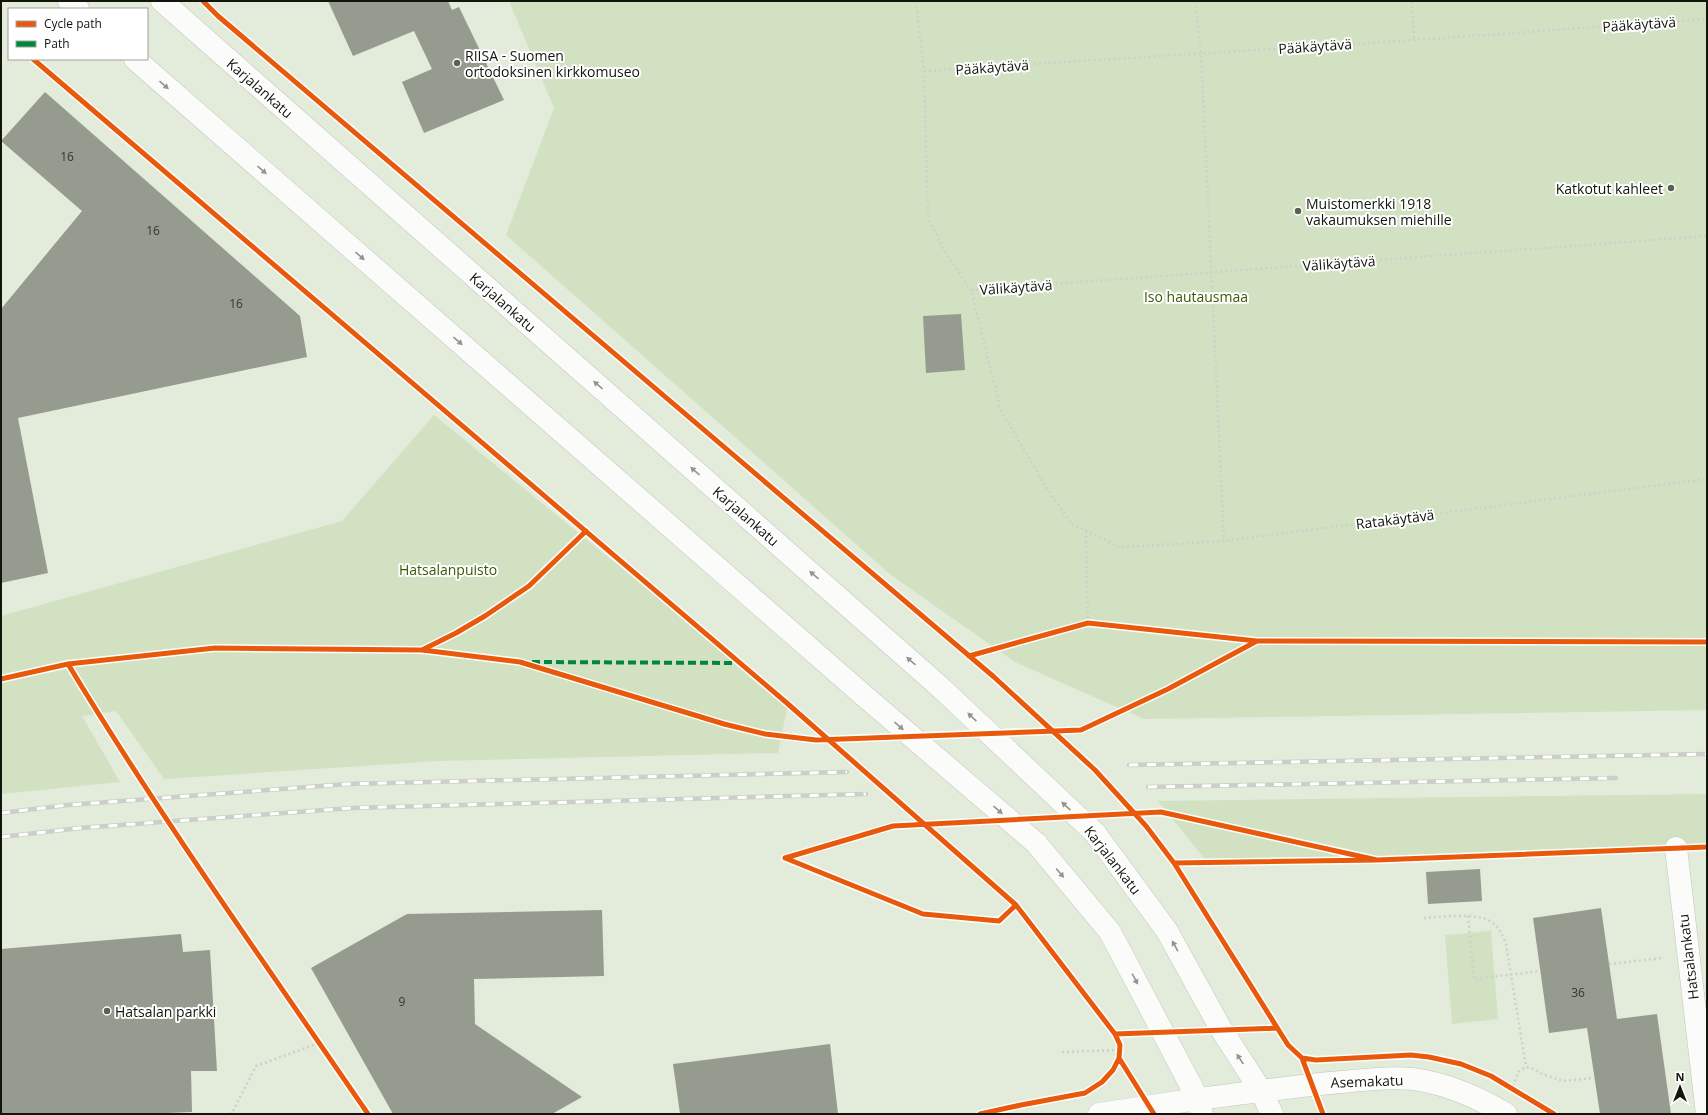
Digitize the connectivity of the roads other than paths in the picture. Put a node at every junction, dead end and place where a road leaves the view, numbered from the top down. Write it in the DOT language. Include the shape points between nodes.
graph roads {
  1 [pos="69,1"];
  2 [pos="162,1"];
  3 [pos="77,8"];
  4 [pos="136,60"];
  5 [pos="1676,848"];
  6 [pos="1261,1092"];
  7 [pos="1200,1106"];
  8 [pos="1099,1114"];
  9 [pos="1272,1114"];
  10 [pos="1506,1114"];
  11 [pos="1707,1114"];
  1 -- 3 [label="main road"];
  6 -- 2 [label="main road, Karjalankatu, one-way, bridge" via="1221,1029 1166,931 1095,833 940,687"];
  4 -- 7 [label="main road, one-way, bridge" via="1036,843 1110,932"];
  5 -- 11 [label="main road, Hatsalankatu"];
  6 -- 7 [label="main road, Asemakatu"];
  6 -- 9 [label="main road, Karjalankatu"];
  6 -- 10 [label="main road, Asemakatu" via="1311,1084 1386,1078 1424,1080 1458,1090"];
  7 -- 8 [label="main road, Asemakatu"];
}
